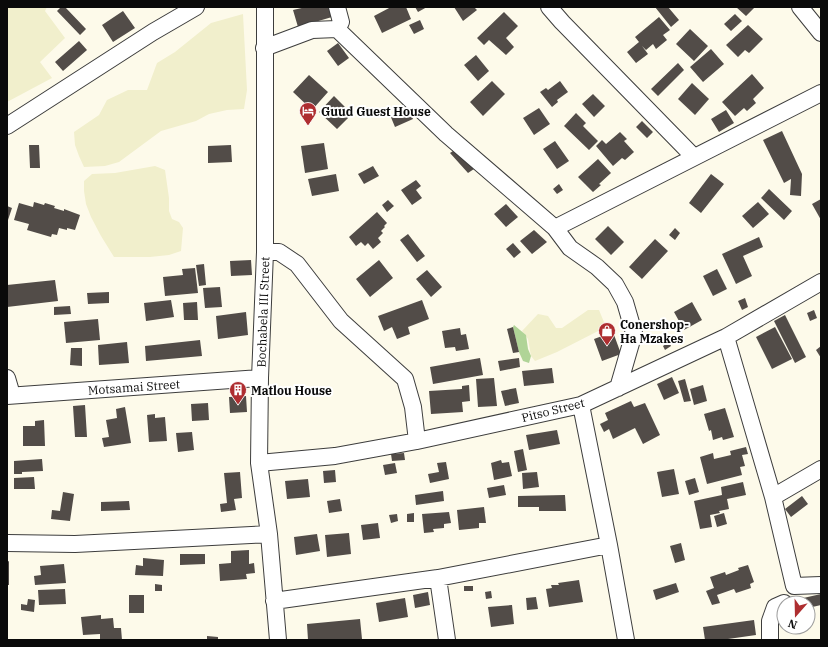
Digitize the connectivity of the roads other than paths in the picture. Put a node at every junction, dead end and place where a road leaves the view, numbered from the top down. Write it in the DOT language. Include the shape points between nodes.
graph roads {
  1 [pos="196,7"];
  2 [pos="265,7"];
  3 [pos="337,7"];
  4 [pos="549,7"];
  5 [pos="800,7"];
  6 [pos="337,29"];
  7 [pos="821,33"];
  8 [pos="264,48"];
  9 [pos="821,93"];
  10 [pos="7,126"];
  11 [pos="694,157"];
  12 [pos="555,228"];
  13 [pos="265,252"];
  14 [pos="821,282"];
  15 [pos="726,337"];
  16 [pos="7,378"];
  17 [pos="260,378"];
  18 [pos="618,388"];
  19 [pos="10,396"];
  20 [pos="581,405"];
  21 [pos="417,441"];
  22 [pos="259,463"];
  23 [pos="821,469"];
  24 [pos="773,497"];
  25 [pos="269,534"];
  26 [pos="7,543"];
  27 [pos="610,545"];
  28 [pos="438,578"];
  29 [pos="821,585"];
  30 [pos="794,586"];
  31 [pos="791,595"];
  32 [pos="274,601"];
  33 [pos="776,606"];
  34 [pos="278,640"];
  35 [pos="447,640"];
  36 [pos="626,640"];
  37 [pos="770,640"];
  1 -- 10 [label="street"];
  2 -- 8 [label="street, Bochabela III Street"];
  3 -- 6 [label="street" via="341,22"];
  4 -- 11 [label="street"];
  5 -- 7 [label="street"];
  6 -- 8 [label="street" via="312,30"];
  6 -- 12 [label="street" via="446,134"];
  8 -- 13 [label="street, Bochabela III Street"];
  9 -- 11 [label="street"];
  11 -- 12 [label="street"];
  12 -- 18 [label="street" via="570,248 597,267 615,284 625,302 634,333"];
  13 -- 17 [label="street, Bochabela III Street"];
  13 -- 21 [label="street" via="279,252 297,264 341,321 405,379 413,407"];
  14 -- 15 [label="street, Pitso Street"];
  15 -- 18 [label="street, Pitso Street"];
  15 -- 24 [label="street"];
  16 -- 19 [label="street"];
  17 -- 19 [label="street, Motsamai Street"];
  17 -- 22 [label="street, Bochabela III Street"];
  18 -- 20 [label="street, Pitso Street"];
  20 -- 21 [label="street, Pitso Street"];
  20 -- 27 [label="street"];
  21 -- 22 [label="street, Pitso Street" via="335,456"];
  22 -- 25 [label="street, Bochabela III Street"];
  23 -- 24 [label="street"];
  24 -- 30 [label="street"];
  25 -- 26 [label="street" via="75,544"];
  25 -- 32 [label="street, Bochabela III Street"];
  27 -- 28 [label="street"];
  27 -- 36 [label="street"];
  28 -- 32 [label="street"];
  28 -- 35 [label="street"];
  29 -- 30 [label="street"];
  30 -- 31 [label="street"];
  32 -- 34 [label="street, Bochabela III Street"];
  33 -- 37 [label="street" via="770,621"];
}
